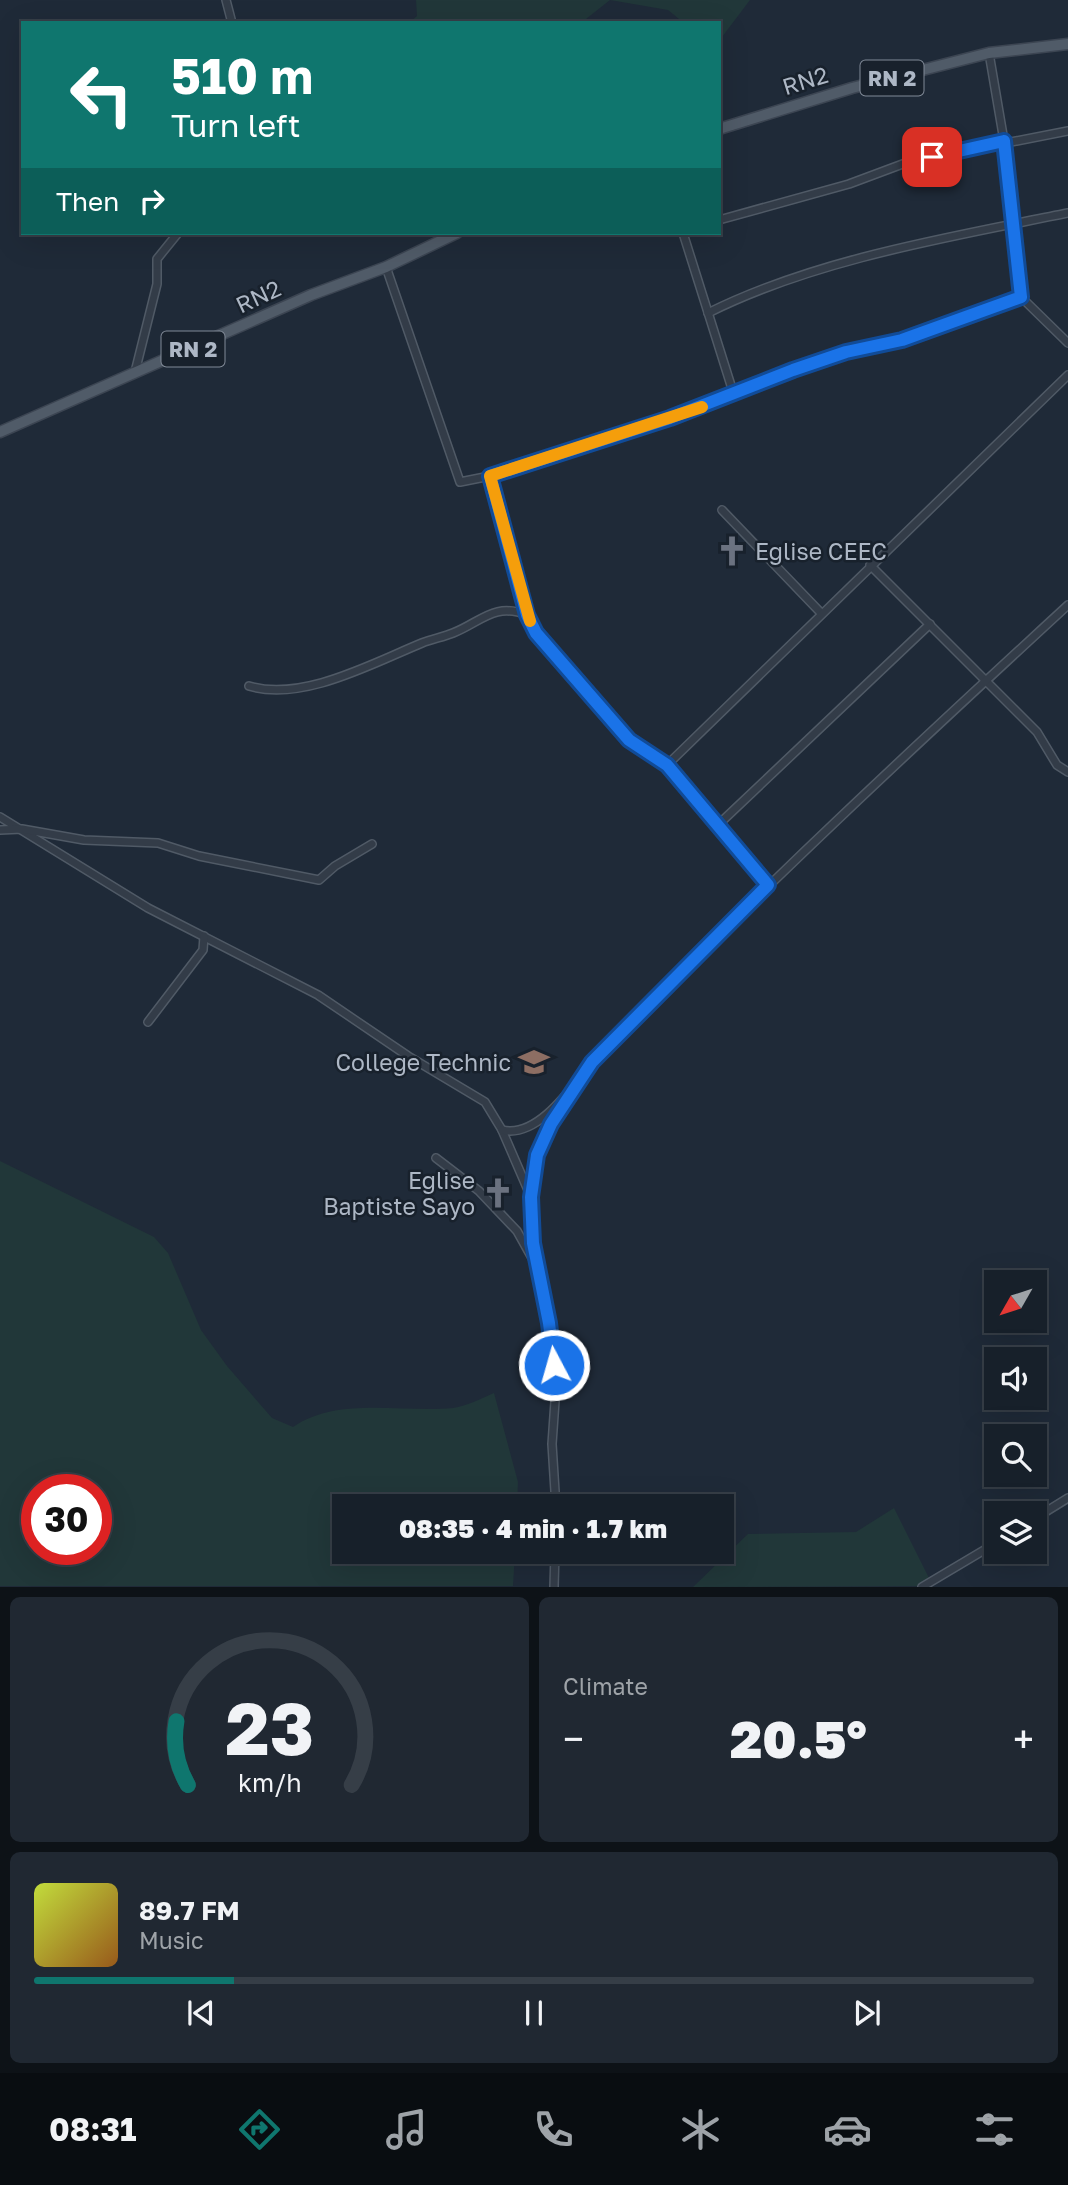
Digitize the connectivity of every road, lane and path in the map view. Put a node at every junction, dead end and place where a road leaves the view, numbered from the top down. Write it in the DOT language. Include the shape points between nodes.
graph roads {
  1 [pos="226,0"];
  2 [pos="231,21"];
  3 [pos="1068,44"];
  4 [pos="989,53"];
  5 [pos="721,128"];
  6 [pos="1068,131"];
  7 [pos="1004,141"];
  8 [pos="1068,212"];
  9 [pos="721,219"];
  10 [pos="1014,224"];
  11 [pos="176,235"];
  12 [pos="453,235"];
  13 [pos="684,235"];
  14 [pos="386,267"];
  15 [pos="1021,297"];
  16 [pos="708,313"];
  17 [pos="1068,343"];
  18 [pos="135,372"];
  19 [pos="1068,375"];
  20 [pos="734,394"];
  21 [pos="0,432"];
  22 [pos="490,476"];
  23 [pos="722,510"];
  24 [pos="870,565"];
  25 [pos="1068,605"];
  26 [pos="821,613"];
  27 [pos="527,615"];
  28 [pos="930,624"];
  29 [pos="986,681"];
  30 [pos="249,686"];
  31 [pos="667,765"];
  32 [pos="1068,772"];
  33 [pos="0,817"];
  34 [pos="720,823"];
  35 [pos="22,829"];
  36 [pos="0,830"];
  37 [pos="372,844"];
  38 [pos="768,885"];
  39 [pos="204,936"];
  40 [pos="148,1022"];
  41 [pos="570,1093"];
  42 [pos="502,1130"];
  43 [pos="436,1158"];
  44 [pos="531,1197"];
  45 [pos="535,1263"];
  46 [pos="555,1494"];
  47 [pos="1068,1498"];
  48 [pos="1047,1511"];
  49 [pos="984,1550"];
  50 [pos="555,1564"];
  51 [pos="554,1587"];
  52 [pos="922,1587"];
  1 -- 2 [label="street"];
  3 -- 4 [label="main road, RN2 / RN 2"];
  4 -- 5 [label="main road, RN2 / RN 2"];
  4 -- 7 [label="street"];
  6 -- 7 [label="street"];
  7 -- 9 [label="street" via="908,162 849,184"];
  7 -- 10 [label="street"];
  8 -- 10 [label="street"];
  10 -- 15 [label="street"];
  10 -- 16 [label="street" via="866,258 749,293"];
  11 -- 18 [label="street" via="157,259 157,284"];
  12 -- 14 [label="main road, RN2 / RN 2"];
  13 -- 16 [label="street"];
  14 -- 18 [label="main road, RN2 / RN 2"];
  14 -- 22 [label="street" via="457,478 460,482"];
  15 -- 17 [label="street"];
  15 -- 20 [label="street" via="902,340 846,352"];
  16 -- 20 [label="street"];
  18 -- 21 [label="main road, RN2 / RN 2"];
  19 -- 24 [label="street"];
  20 -- 22 [label="street"];
  22 -- 27 [label="street"];
  23 -- 26 [label="street"];
  24 -- 26 [label="street"];
  24 -- 28 [label="street"];
  25 -- 29 [label="street"];
  26 -- 31 [label="street"];
  27 -- 30 [label="street" via="511,609 486,615 454,633 347,675 271,691"];
  27 -- 31 [label="street" via="536,633 629,740"];
  28 -- 29 [label="street"];
  28 -- 34 [label="street"];
  29 -- 32 [label="street" via="1037,732 1058,765"];
  29 -- 38 [label="street"];
  31 -- 34 [label="street"];
  33 -- 35 [label="street"];
  34 -- 38 [label="street"];
  35 -- 36 [label="street"];
  35 -- 37 [label="street" via="84,840 158,843 198,856 319,880"];
  35 -- 39 [label="street" via="148,908"];
  38 -- 41 [label="street" via="600,1053"];
  39 -- 40 [label="street" via="203,950"];
  39 -- 42 [label="street" via="318,995 447,1077 485,1102"];
  41 -- 42 [label="street" via="534,1124 513,1133"];
  41 -- 44 [label="street" via="537,1155"];
  42 -- 44 [label="street"];
  43 -- 45 [label="street" via="488,1201 518,1233"];
  44 -- 45 [label="street"];
  45 -- 46 [label="street" via="549,1323 556,1387 552,1444"];
  47 -- 48 [label="street"];
  49 -- 52 [label="street"];
  50 -- 51 [label="street"];
}
